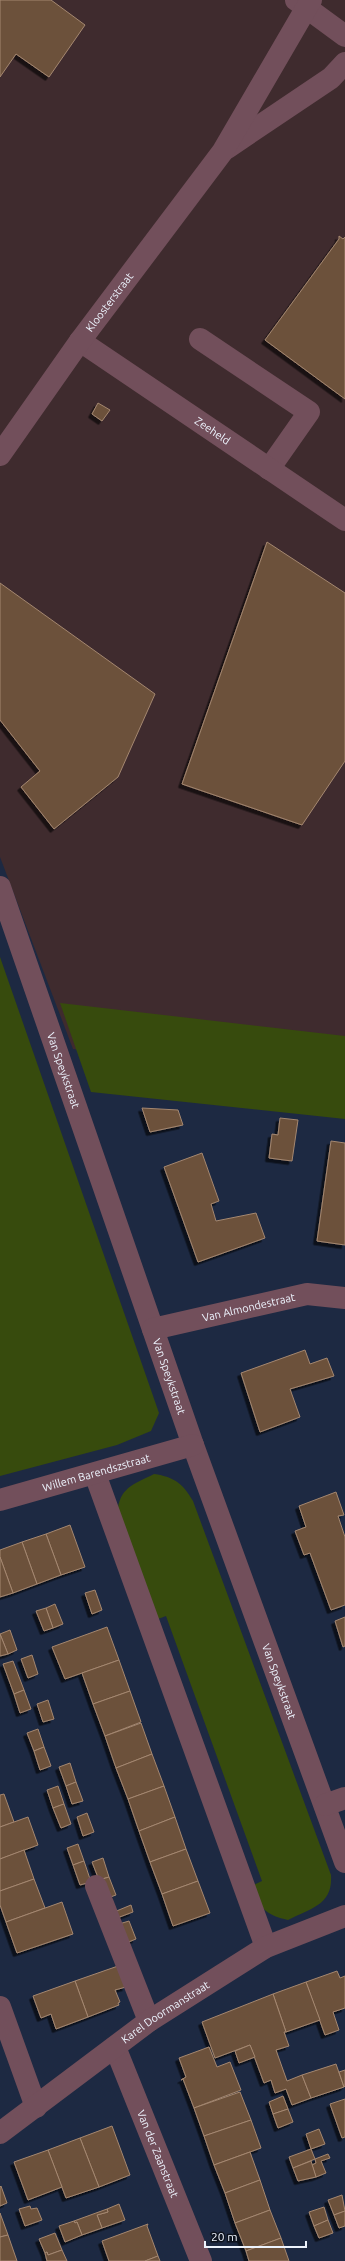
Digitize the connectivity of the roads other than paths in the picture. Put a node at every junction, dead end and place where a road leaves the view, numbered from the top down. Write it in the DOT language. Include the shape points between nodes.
graph roads {
  1 [pos="304,2"];
  2 [pos="345,36"];
  3 [pos="345,63"];
  4 [pos="223,151"];
  5 [pos="200,340"];
  6 [pos="80,341"];
  7 [pos="0,456"];
  8 [pos="269,469"];
  9 [pos="345,520"];
  10 [pos="0,887"];
  11 [pos="345,1298"];
  12 [pos="153,1329"];
  13 [pos="193,1445"];
  14 [pos="95,1474"];
  15 [pos="0,1500"];
  16 [pos="345,1798"];
  17 [pos="325,1805"];
  18 [pos="345,1862"];
  19 [pos="96,1886"];
  20 [pos="345,1916"];
  21 [pos="266,1947"];
  22 [pos="0,2007"];
  23 [pos="149,2021"];
  24 [pos="115,2047"];
  25 [pos="36,2107"];
  26 [pos="0,2133"];
  27 [pos="201,2261"];
  1 -- 2 [label="street"];
  1 -- 4 [label="street, Kloosterstraat"];
  3 -- 4 [label="street, Kloosterstraat" via="331,78"];
  4 -- 6 [label="street, Kloosterstraat"];
  5 -- 8 [label="street" via="309,412"];
  6 -- 7 [label="street, Kloosterstraat"];
  6 -- 8 [label="street, Zeeheld"];
  8 -- 9 [label="street, Zeeheld"];
  10 -- 12 [label="street, Van Speykstraat"];
  11 -- 12 [label="street, Van Almondestraat" via="307,1294"];
  12 -- 13 [label="street, Van Speykstraat"];
  13 -- 14 [label="street, Willem Barendszstraat"];
  13 -- 17 [label="street, Van Speykstraat"];
  14 -- 15 [label="street, Willem Barendszstraat"];
  14 -- 21 [label="street"];
  16 -- 17 [label="street"];
  17 -- 18 [label="street, Van Speykstraat"];
  19 -- 23 [label="street"];
  20 -- 21 [label="street, Karel Doormanstraat"];
  21 -- 23 [label="street, Karel Doormanstraat"];
  22 -- 25 [label="street"];
  23 -- 24 [label="street, Karel Doormanstraat"];
  24 -- 25 [label="street, Karel Doormanstraat"];
  24 -- 27 [label="street, Van der Zaanstraat"];
  25 -- 26 [label="street, Karel Doormanstraat"];
}
